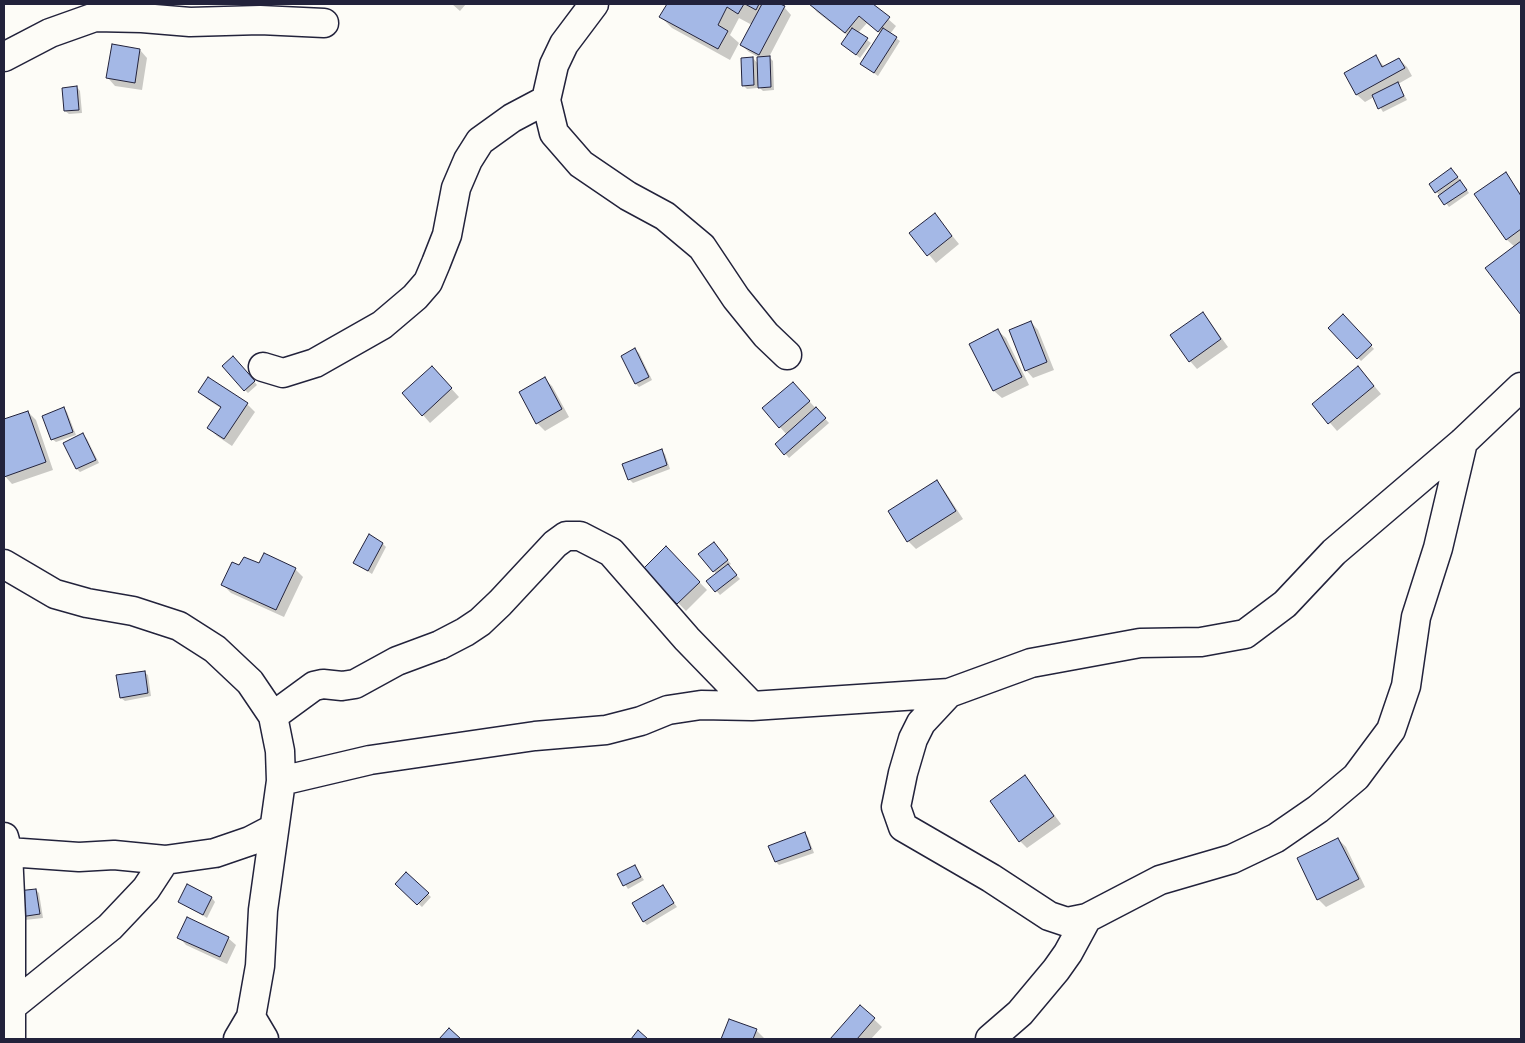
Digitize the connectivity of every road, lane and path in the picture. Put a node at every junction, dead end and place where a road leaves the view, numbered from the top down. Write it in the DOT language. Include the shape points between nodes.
graph roads {
  1 [pos="594,4"];
  2 [pos="324,23"];
  3 [pos="4,57"];
  4 [pos="546,100"];
  5 [pos="787,355"];
  6 [pos="264,367"];
  7 [pos="1521,387"];
  8 [pos="1463,442"];
  9 [pos="4,564"];
  10 [pos="949,693"];
  11 [pos="752,706"];
  12 [pos="272,716"];
  13 [pos="281,781"];
  14 [pos="273,829"];
  15 [pos="6,844"];
  16 [pos="165,860"];
  17 [pos="1087,918"];
  18 [pos="12,1006"];
  19 [pos="251,1032"];
  20 [pos="11,1039"];
  21 [pos="990,1039"];
  1 -- 4 [label="street" via="564,44 554,65"];
  2 -- 3 [label="street" via="260,20 190,22 95,17 50,34"];
  4 -- 5 [label="street" via="554,133 581,164 665,216 702,247 736,298"];
  4 -- 6 [label="street" via="512,118 480,142 468,160 456,188 447,235 428,282 415,297 382,325 315,363 283,372"];
  7 -- 8 [label="street"];
  8 -- 10 [label="street" via="1334,552 1285,604 1245,634 1201,642 1140,644 1031,663"];
  8 -- 17 [label="street" via="1438,548 1416,617 1406,686 1391,730 1356,777 1276,838 1232,859 1147,886"];
  9 -- 12 [label="street" via="54,594 133,611 179,626 215,648 250,682"];
  10 -- 11 [label="street"];
  10 -- 17 [label="street" via="921,723 913,739 896,808 904,827 1049,916 1067,922"];
  11 -- 12 [label="street" via="687,639 611,552 580,536 566,536 500,604 465,632 397,661 355,684 314,686"];
  11 -- 13 [label="street" via="701,705 668,710 606,730 535,736 370,760"];
  12 -- 13 [label="street" via="280,751"];
  13 -- 14 [label="street"];
  14 -- 16 [label="street" via="250,842 216,853"];
  14 -- 19 [label="street"];
  15 -- 16 [label="street" via="79,857 114,855"];
  15 -- 18 [label="street"];
  16 -- 18 [label="street" via="146,889 110,927"];
  17 -- 21 [label="street" via="1056,970 1020,1013"];
  18 -- 20 [label="street"];
}
